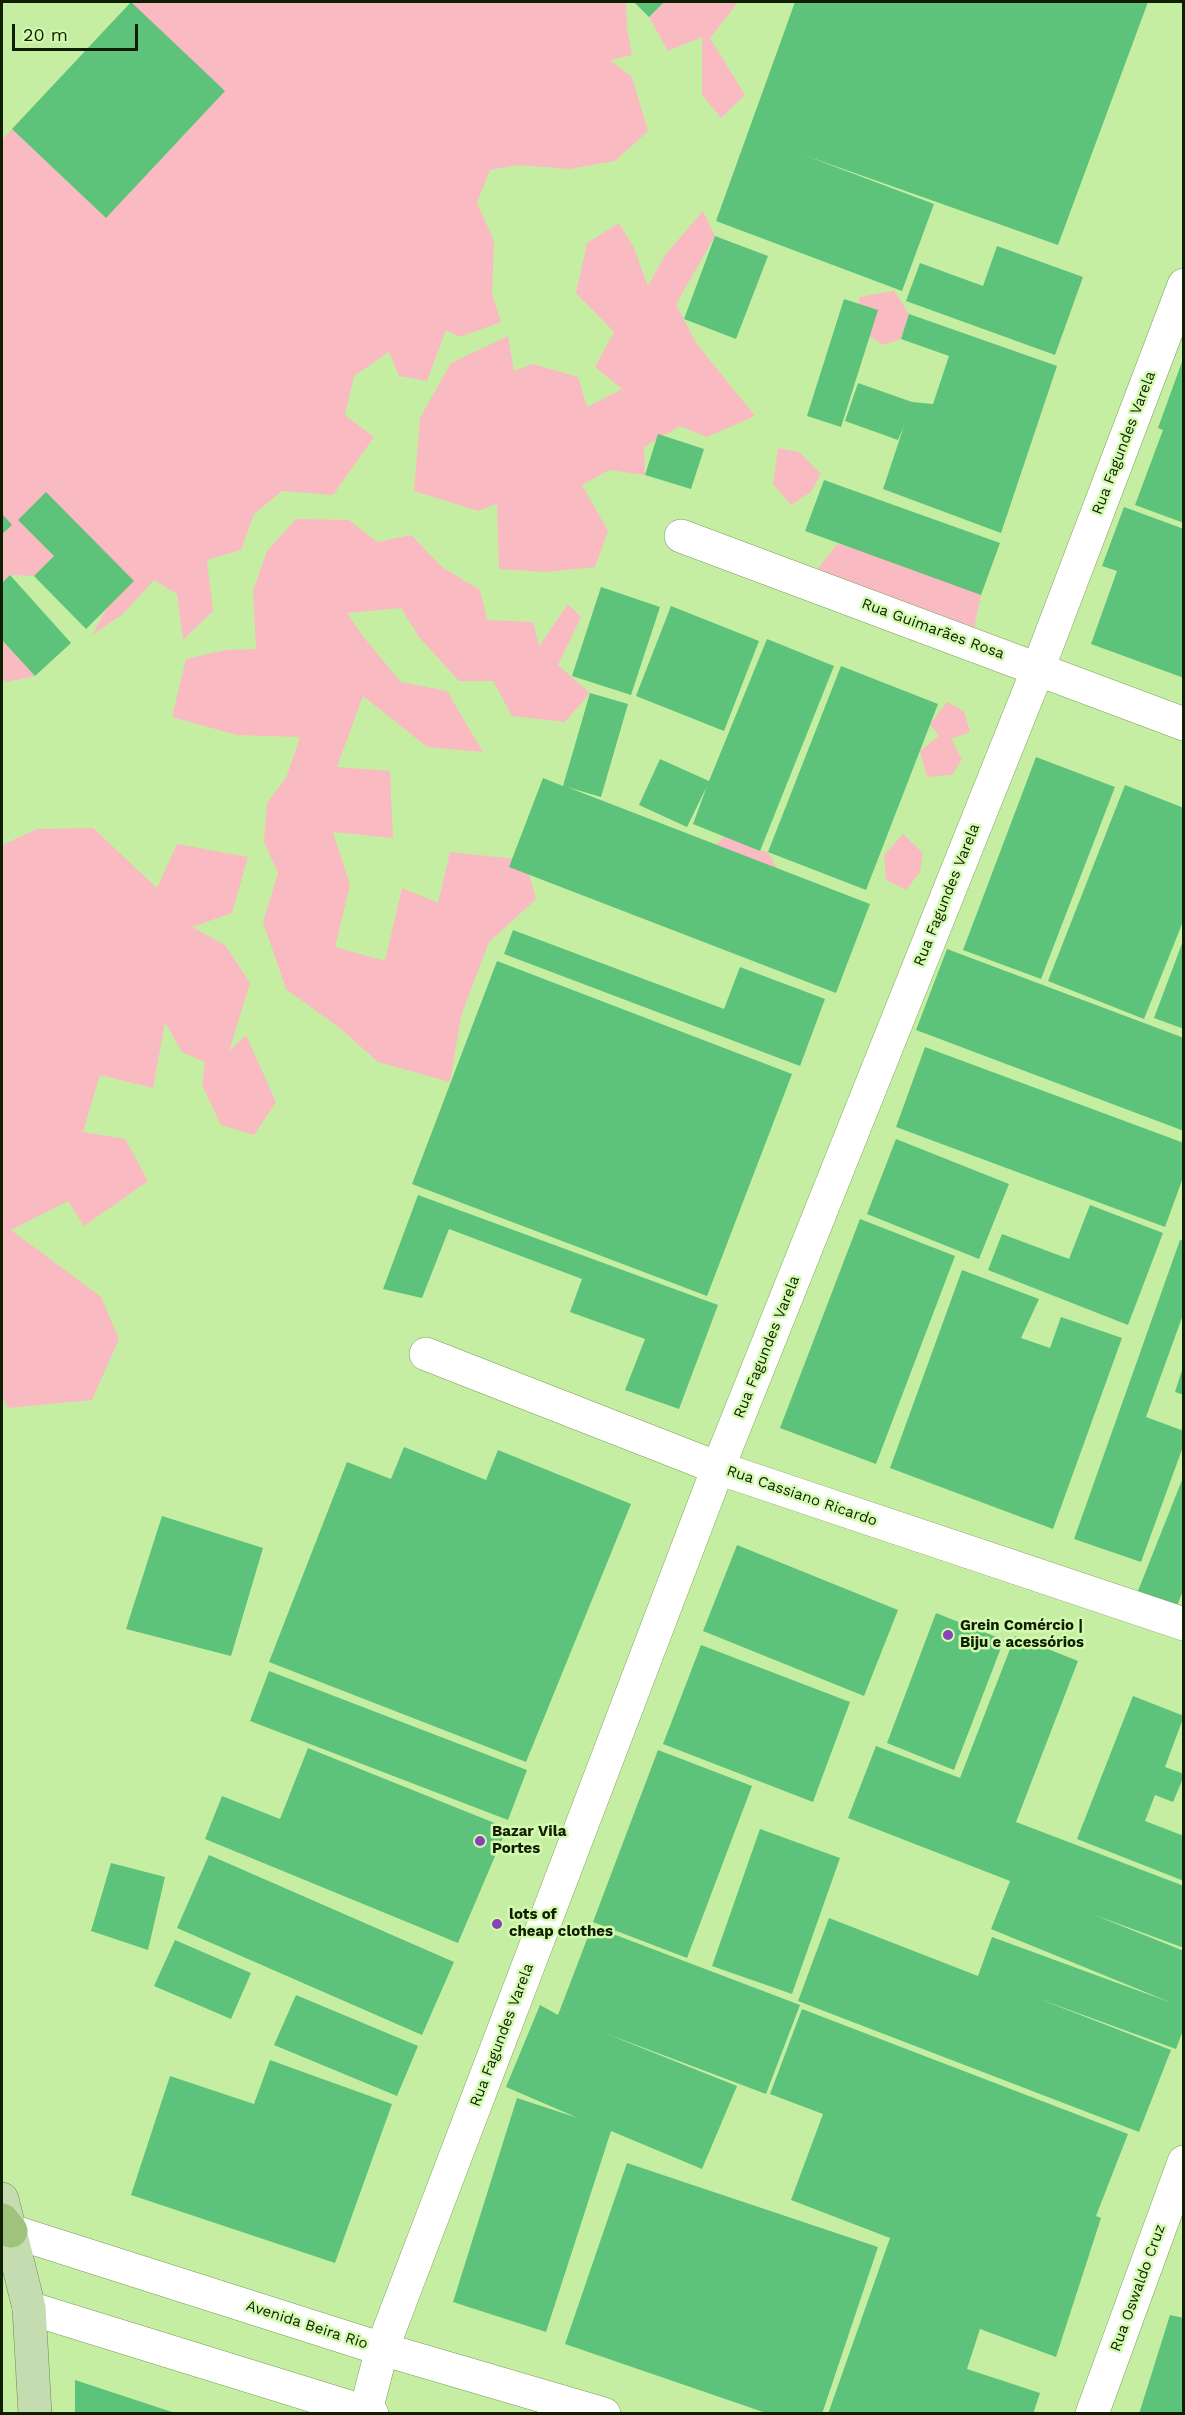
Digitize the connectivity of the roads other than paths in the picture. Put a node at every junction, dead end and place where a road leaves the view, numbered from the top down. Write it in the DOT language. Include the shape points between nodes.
graph roads {
  1 [pos="1184,285"];
  2 [pos="681,536"];
  3 [pos="1038,669"];
  4 [pos="1184,724"];
  5 [pos="426,1354"];
  6 [pos="718,1468"];
  7 [pos="1184,1624"];
  8 [pos="1184,2163"];
  9 [pos="2,2199"];
  10 [pos="6,2225"];
  11 [pos="29,2308"];
  12 [pos="382,2349"];
  13 [pos="367,2413"];
  14 [pos="35,2414"];
  15 [pos="604,2414"];
  16 [pos="1092,2414"];
  1 -- 3 [label="street, Rua Fagundes Varela"];
  2 -- 3 [label="street, Rua Guimarães Rosa"];
  3 -- 4 [label="street, Rua Guimarães Rosa"];
  3 -- 6 [label="street, Rua Fagundes Varela"];
  5 -- 6 [label="street, Rua Cassiano Ricardo"];
  6 -- 7 [label="street, Rua Cassiano Ricardo"];
  6 -- 12 [label="street, Rua Fagundes Varela"];
  8 -- 16 [label="street, Rua Oswaldo Cruz"];
  9 -- 10 [label="main road"];
  10 -- 11 [label="main road"];
  10 -- 12 [label="street, Avenida Beira Rio"];
  11 -- 13 [label="street"];
  11 -- 14 [label="main road"];
  12 -- 13 [label="street, Rua Fagundes Varela"];
  12 -- 15 [label="street, Avenida Beira Rio"];
}
